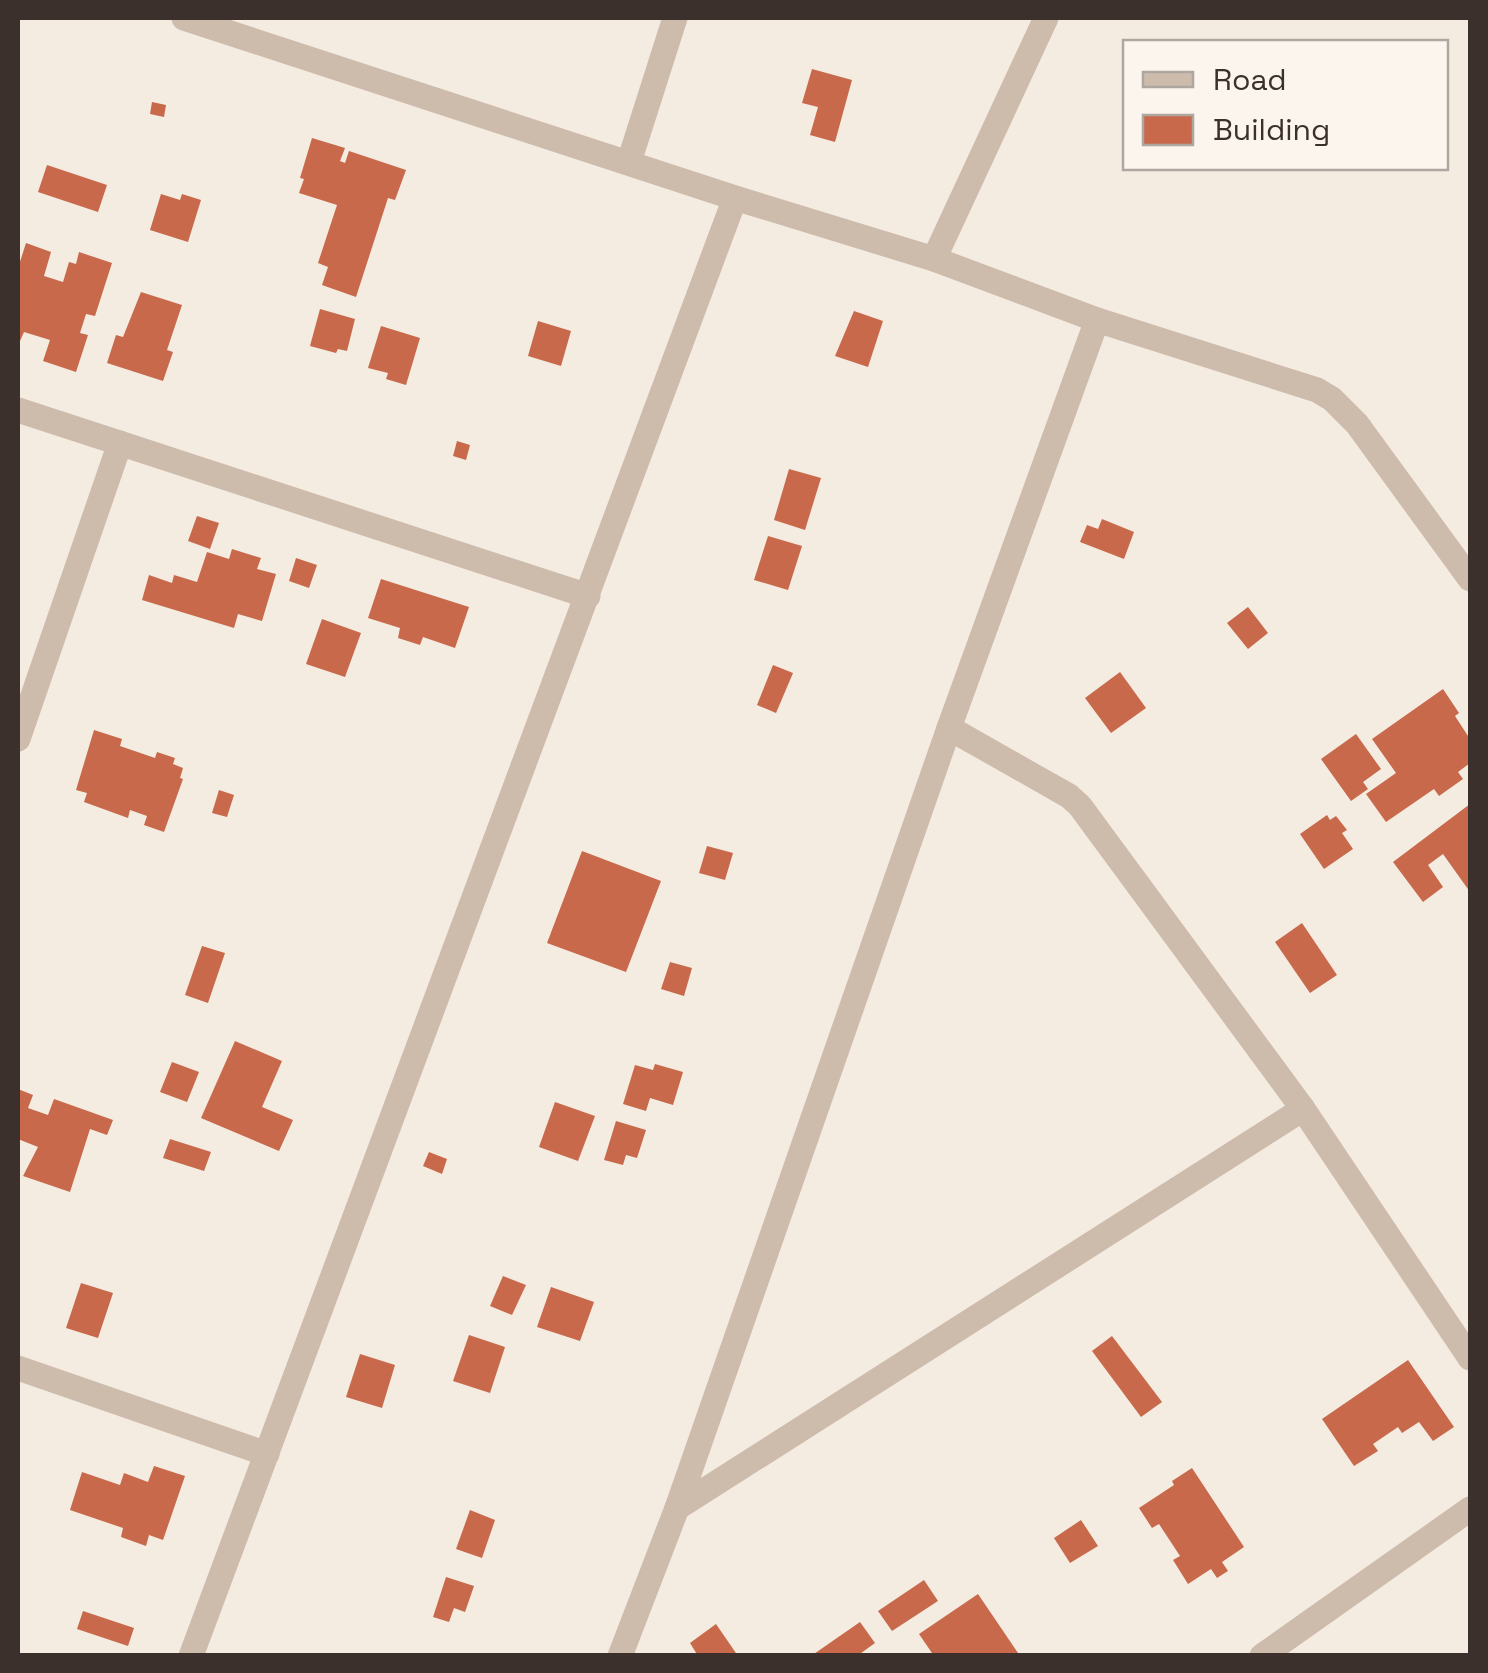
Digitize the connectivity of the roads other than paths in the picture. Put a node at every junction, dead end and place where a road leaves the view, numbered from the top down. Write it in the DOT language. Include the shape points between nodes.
graph roads {
  1 [pos="184,18"];
  2 [pos="674,18"];
  3 [pos="1046,18"];
  4 [pos="629,162"];
  5 [pos="735,198"];
  6 [pos="934,259"];
  7 [pos="1097,320"];
  8 [pos="18,410"];
  9 [pos="120,443"];
  10 [pos="1470,579"];
  11 [pos="588,596"];
  12 [pos="949,728"];
  13 [pos="18,739"];
  14 [pos="1303,1110"];
  15 [pos="1470,1358"];
  16 [pos="18,1368"];
  17 [pos="268,1454"];
  18 [pos="678,1508"];
  19 [pos="1470,1509"];
  20 [pos="191,1656"];
  21 [pos="620,1656"];
  22 [pos="1262,1656"];
  1 -- 4 [label="street"];
  2 -- 4 [label="street"];
  3 -- 6 [label="street"];
  4 -- 5 [label="street"];
  5 -- 6 [label="street"];
  5 -- 11 [label="street"];
  6 -- 7 [label="street"];
  7 -- 10 [label="street" via="1332,399"];
  7 -- 12 [label="street"];
  8 -- 9 [label="street"];
  9 -- 11 [label="street"];
  9 -- 13 [label="street"];
  11 -- 17 [label="street"];
  12 -- 14 [label="street" via="1074,800"];
  12 -- 18 [label="street"];
  14 -- 15 [label="street"];
  14 -- 18 [label="street"];
  16 -- 17 [label="street"];
  17 -- 20 [label="street"];
  18 -- 21 [label="street"];
  19 -- 22 [label="street"];
}
